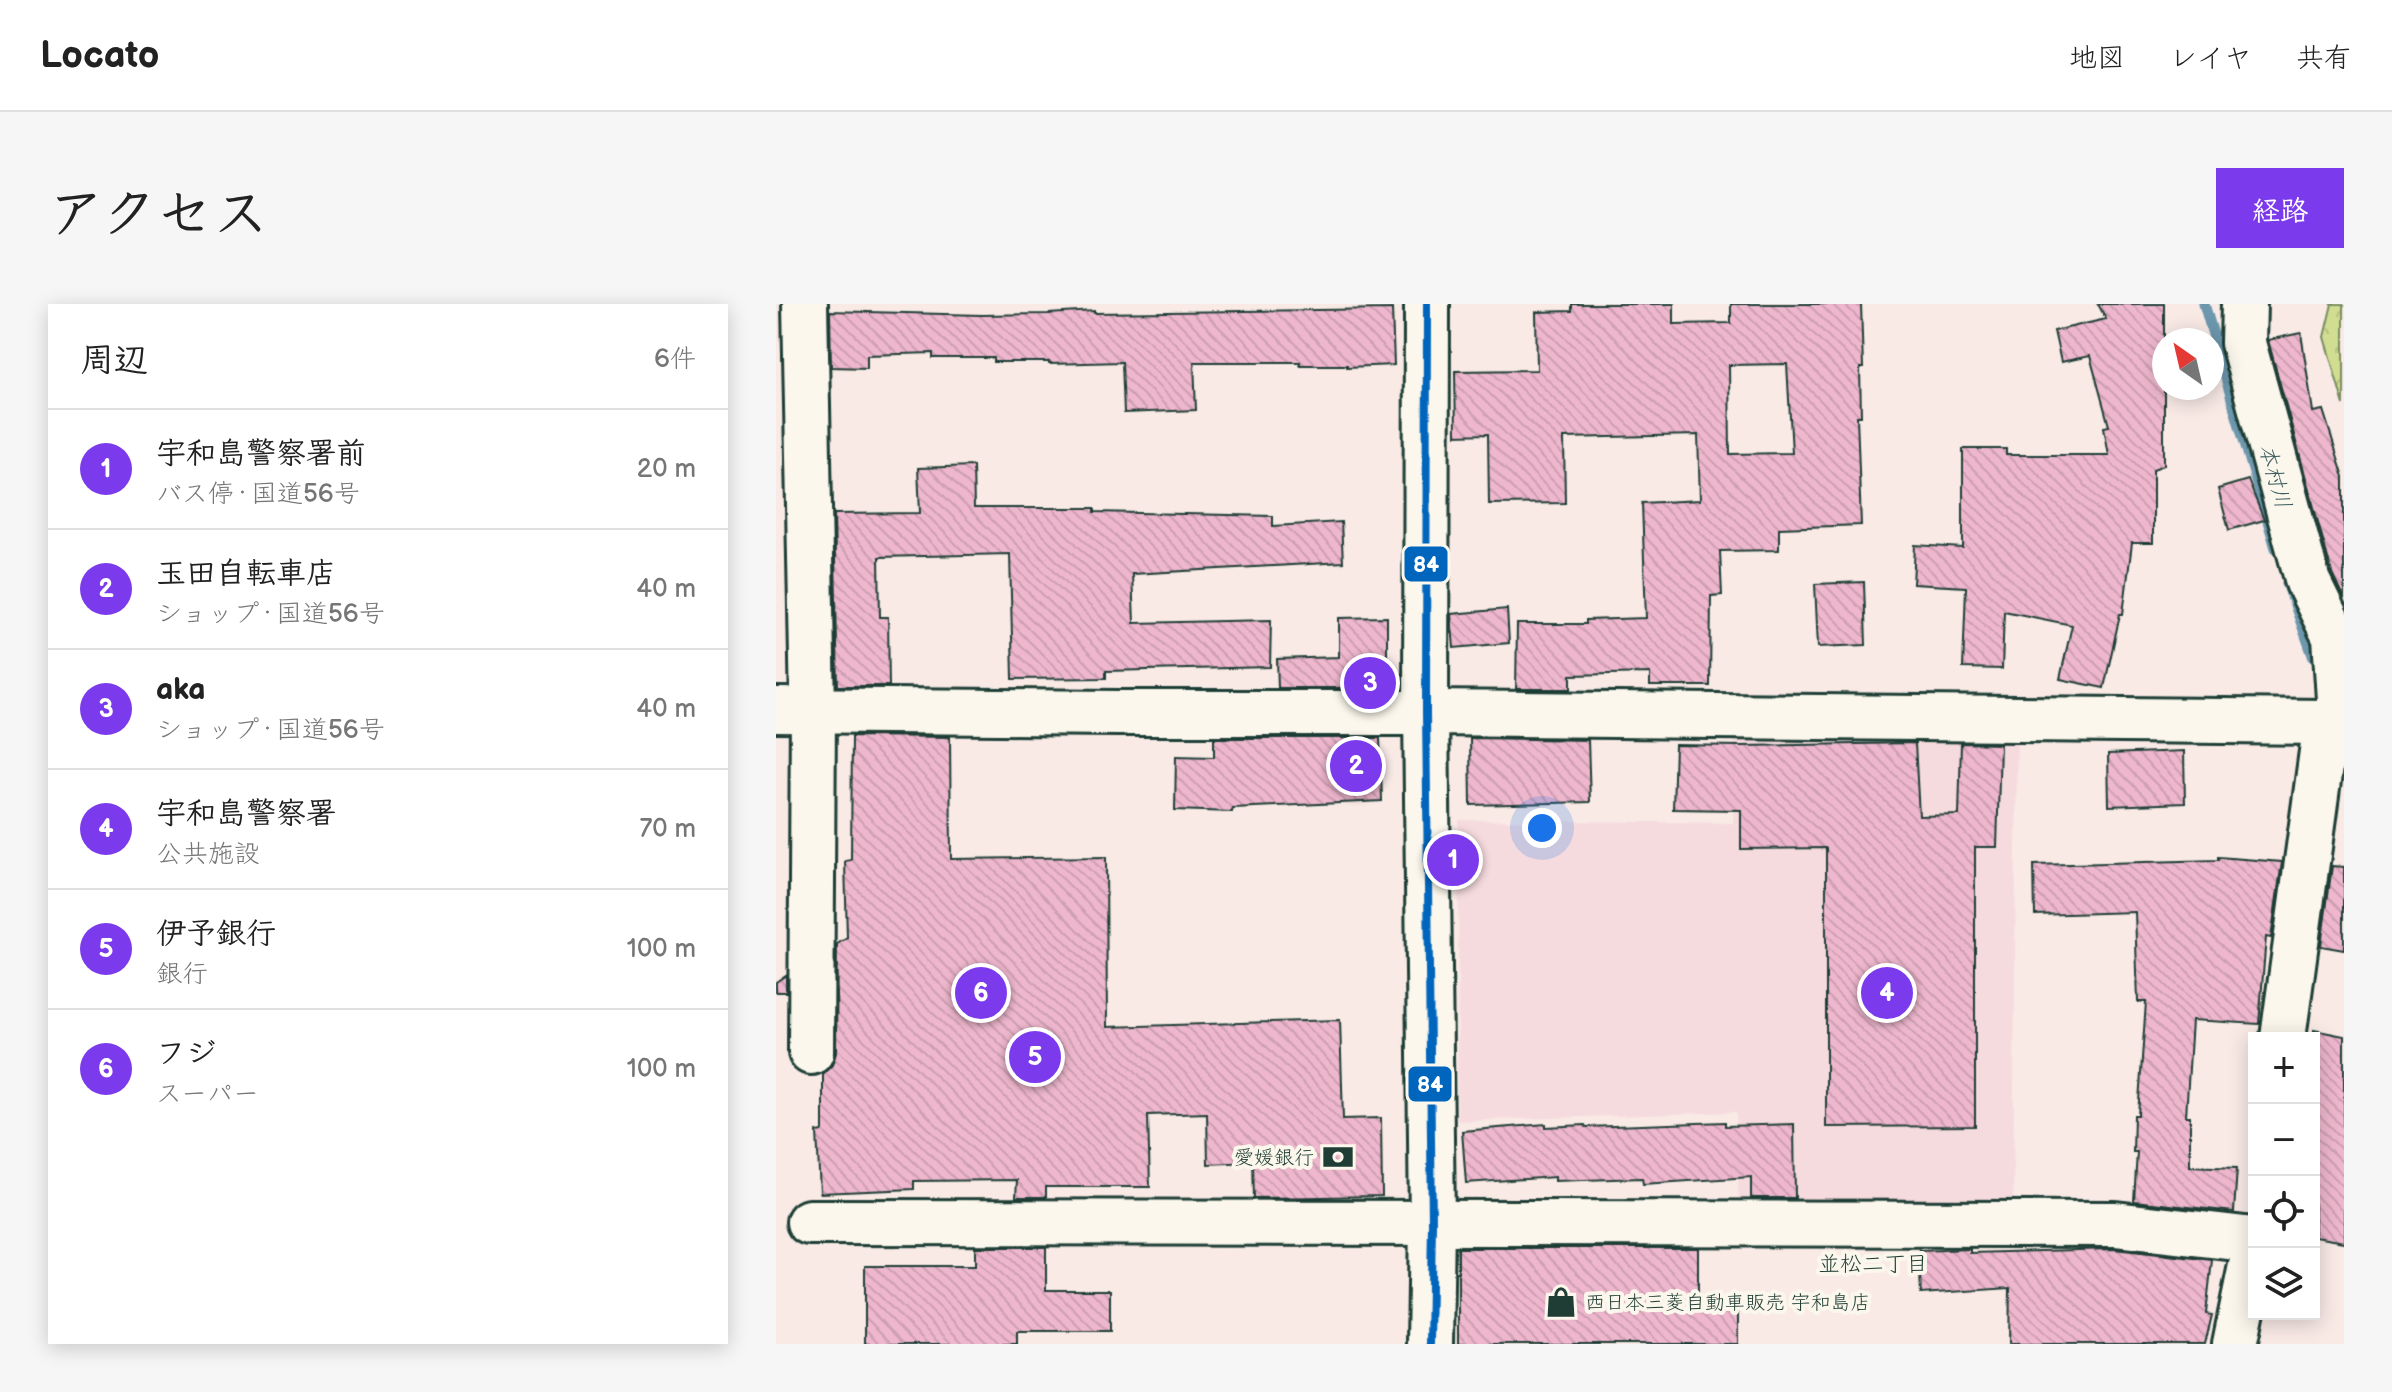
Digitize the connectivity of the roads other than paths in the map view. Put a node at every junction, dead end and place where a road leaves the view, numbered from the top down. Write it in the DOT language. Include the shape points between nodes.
graph roads {
  1 [pos="805,304"];
  2 [pos="1427,304"];
  3 [pos="2244,304"];
  4 [pos="795,709"];
  5 [pos="1426,713"];
  6 [pos="2337,718"];
  7 [pos="2284,1032"];
  8 [pos="811,1052"];
  9 [pos="809,1222"];
  10 [pos="1432,1224"];
  11 [pos="2248,1239"];
  12 [pos="2248,1280"];
  13 [pos="1430,1344"];
  14 [pos="2235,1344"];
  1 -- 4 [label="main road"];
  2 -- 5 [label="main road"];
  3 -- 6 [label="main road" via="2243,343 2308,582 2335,637"];
  4 -- 5 [label="main road"];
  4 -- 8 [label="main road"];
  5 -- 6 [label="main road"];
  5 -- 10 [label="main road"];
  6 -- 7 [label="main road"];
  9 -- 10 [label="main road"];
  10 -- 11 [label="main road" via="2115,1224"];
  10 -- 13 [label="main road"];
  12 -- 14 [label="main road"];
}
